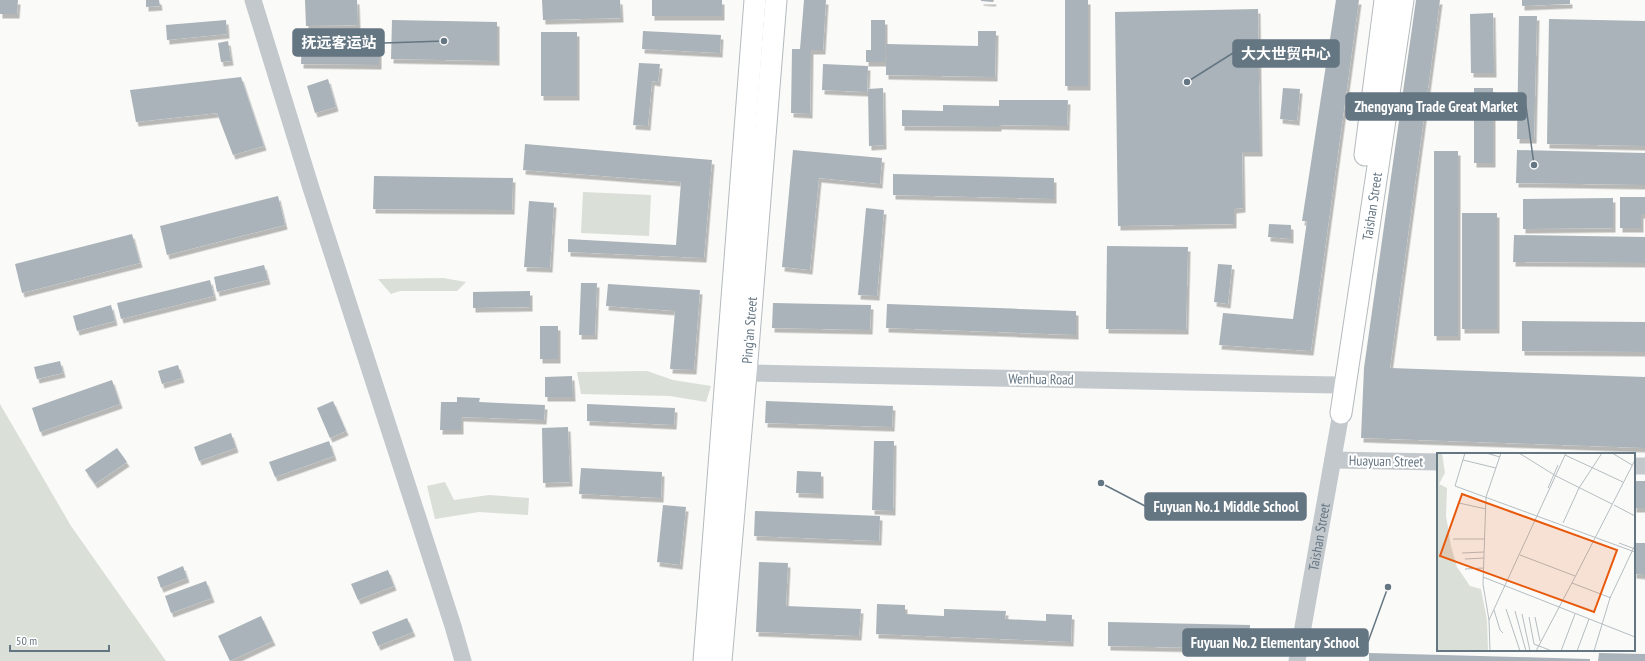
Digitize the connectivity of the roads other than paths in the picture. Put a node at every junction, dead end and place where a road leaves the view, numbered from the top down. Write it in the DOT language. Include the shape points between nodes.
graph roads {
  1 [pos="253,0"];
  2 [pos="755,0"];
  3 [pos="776,0"];
  4 [pos="1385,0"];
  5 [pos="1403,0"];
  6 [pos="746,373"];
  7 [pos="1336,385"];
  8 [pos="1341,413"];
  9 [pos="1333,460"];
  10 [pos="1437,462"];
  11 [pos="463,661"];
  12 [pos="704,661"];
  13 [pos="721,661"];
  14 [pos="1297,661"];
  1 -- 11 [label="street"];
  2 -- 12 [label="main road, Ping'an Street"];
  3 -- 6 [label="main road, Ping'an Street"];
  4 -- 7 [label="main road, Taishan Street"];
  5 -- 8 [label="main road, Taishan Street"];
  6 -- 7 [label="street, Wenhua Road"];
  6 -- 13 [label="main road, Ping'an Street"];
  7 -- 8 [label="main road, Taishan Street"];
  8 -- 9 [label="street, Taishan Street"];
  9 -- 10 [label="street, Huayuan Street"];
  9 -- 14 [label="street, Taishan Street"];
}
